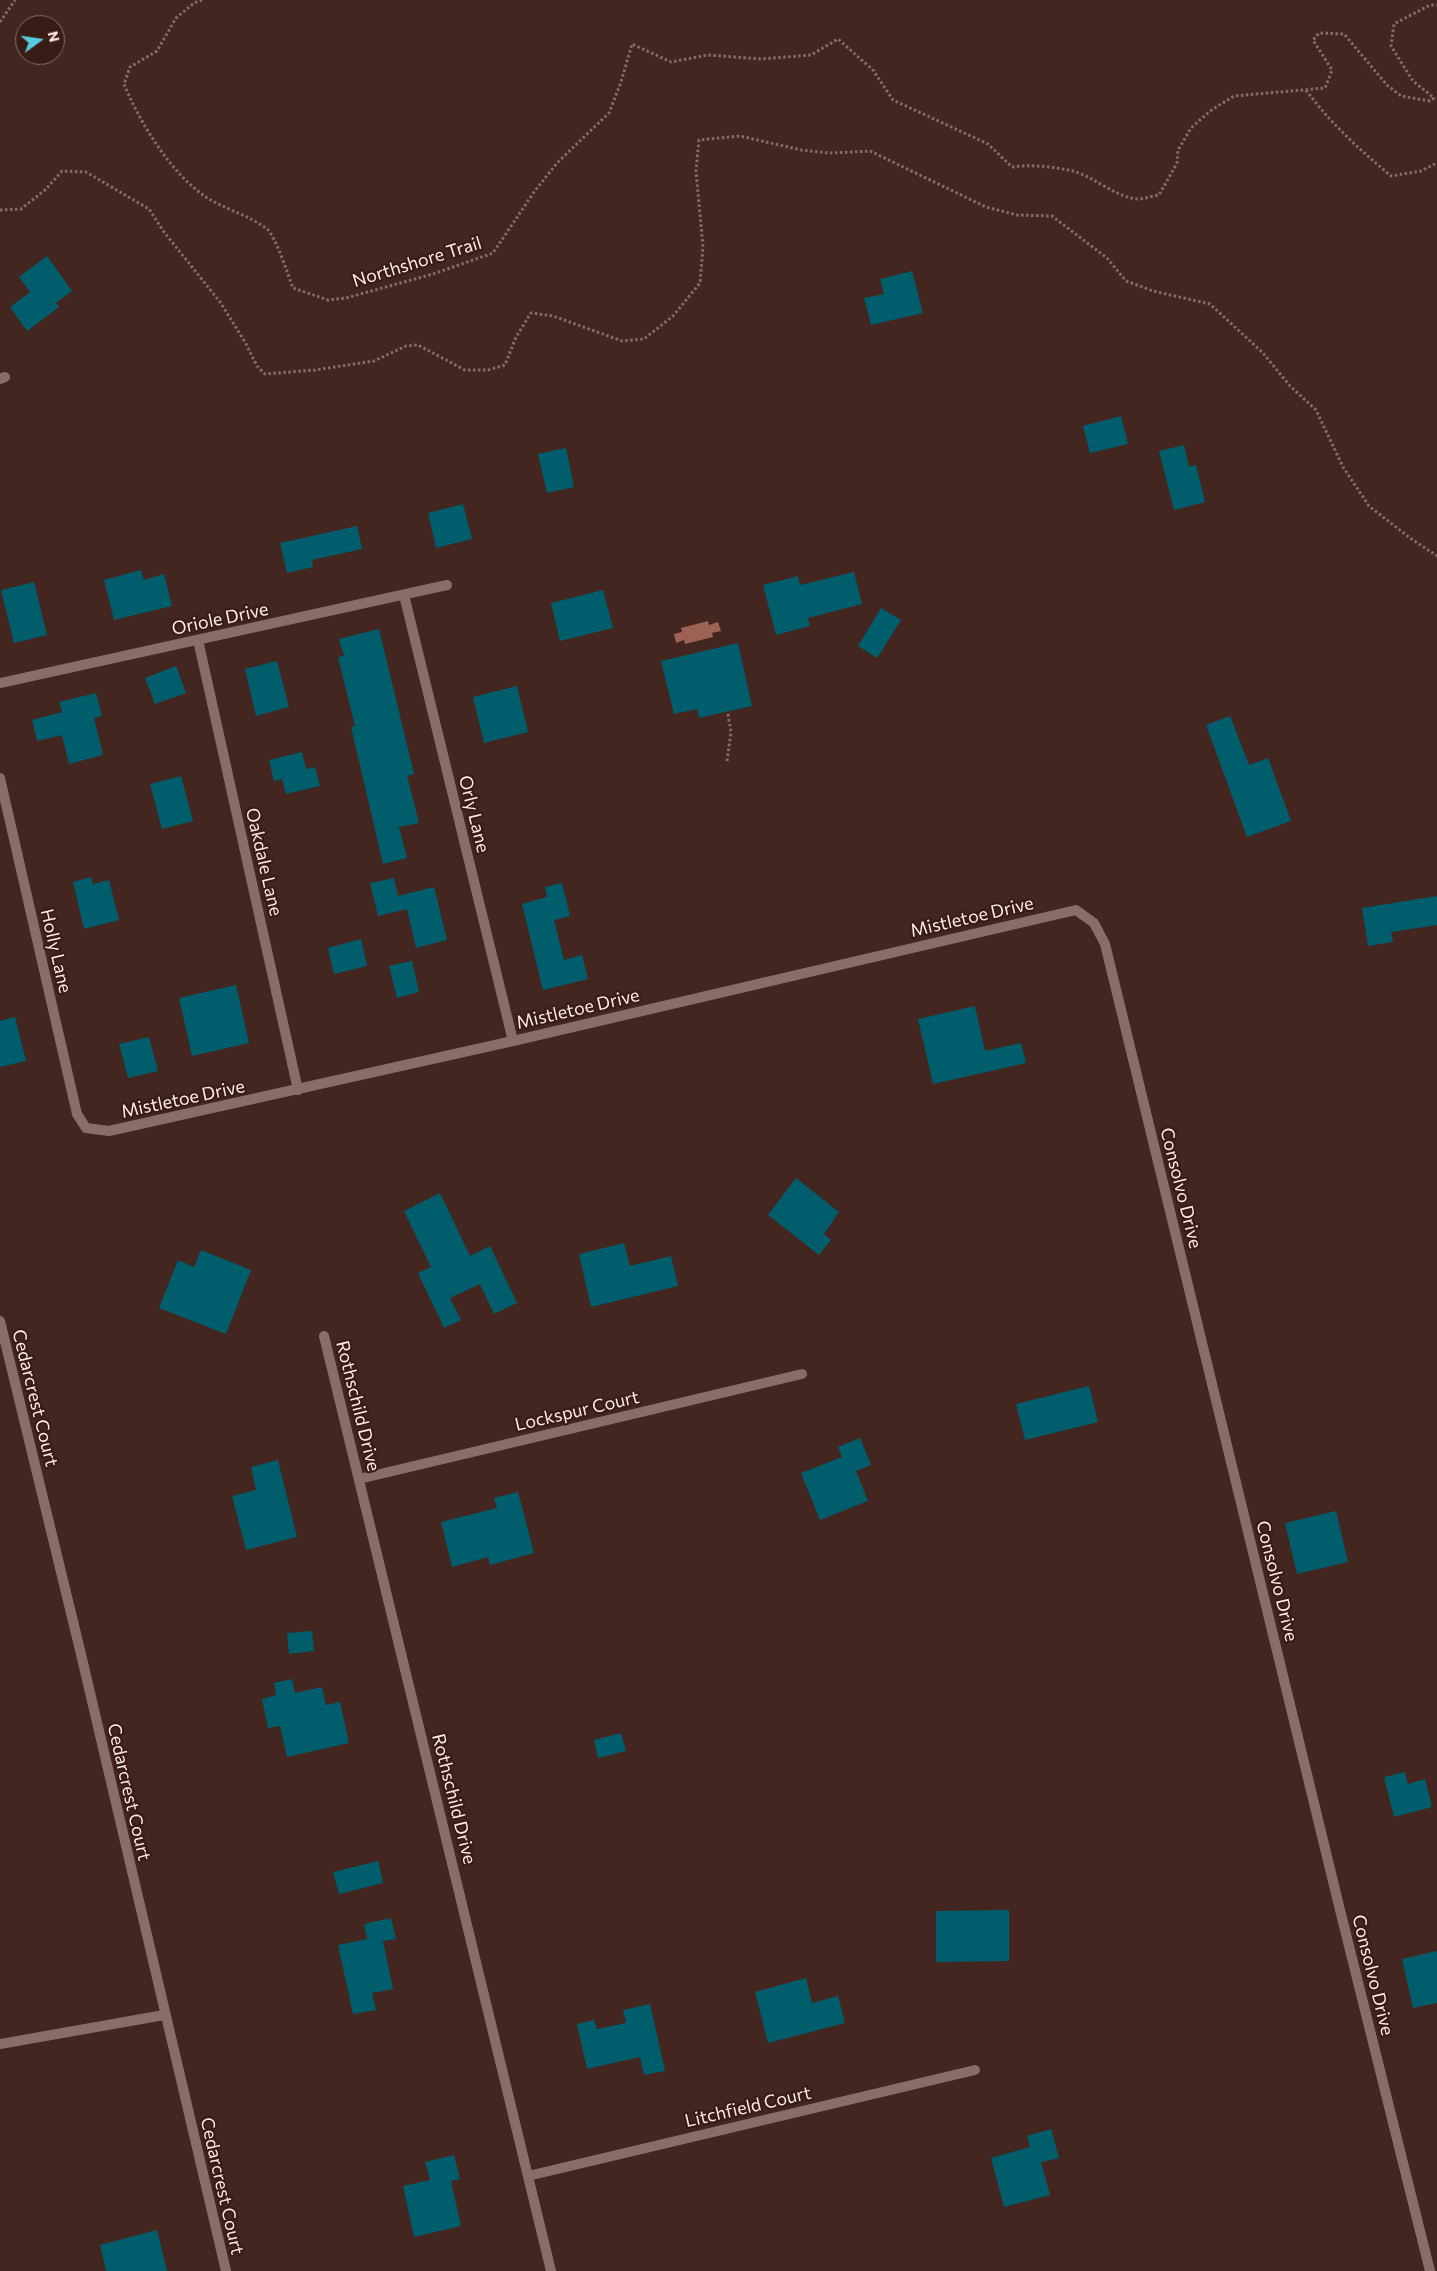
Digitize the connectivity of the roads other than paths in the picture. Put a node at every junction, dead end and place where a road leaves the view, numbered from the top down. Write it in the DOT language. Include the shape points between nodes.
graph roads {
  1 [pos="447,585"];
  2 [pos="404,595"];
  3 [pos="198,640"];
  4 [pos="0,683"];
  5 [pos="0,778"];
  6 [pos="1076,910"];
  7 [pos="512,1041"];
  8 [pos="298,1090"];
  9 [pos="86,1128"];
  10 [pos="0,1321"];
  11 [pos="324,1336"];
  12 [pos="802,1374"];
  13 [pos="360,1479"];
  14 [pos="164,2015"];
  15 [pos="0,2044"];
  16 [pos="975,2070"];
  17 [pos="528,2176"];
  18 [pos="226,2271"];
  19 [pos="551,2271"];
  20 [pos="1430,2271"];
  1 -- 2 [label="street, Oriole Drive"];
  2 -- 3 [label="street, Oriole Drive"];
  2 -- 7 [label="street, Orly Lane"];
  3 -- 4 [label="street, Oriole Drive"];
  3 -- 8 [label="street, Oakdale Lane"];
  5 -- 9 [label="street, Holly Lane" via="77,1114"];
  6 -- 7 [label="street, Mistletoe Drive"];
  6 -- 20 [label="street, Consolvo Drive" via="1094,923 1106,944"];
  7 -- 8 [label="street, Mistletoe Drive"];
  8 -- 9 [label="street, Mistletoe Drive" via="109,1132"];
  10 -- 14 [label="street, Cedarcrest Court"];
  11 -- 13 [label="street, Rothschild Drive"];
  12 -- 13 [label="street, Lockspur Court"];
  13 -- 17 [label="street, Rothschild Drive"];
  14 -- 15 [label="street"];
  14 -- 18 [label="street, Cedarcrest Court"];
  16 -- 17 [label="street, Litchfield Court"];
  17 -- 19 [label="street, Rothschild Drive"];
}
